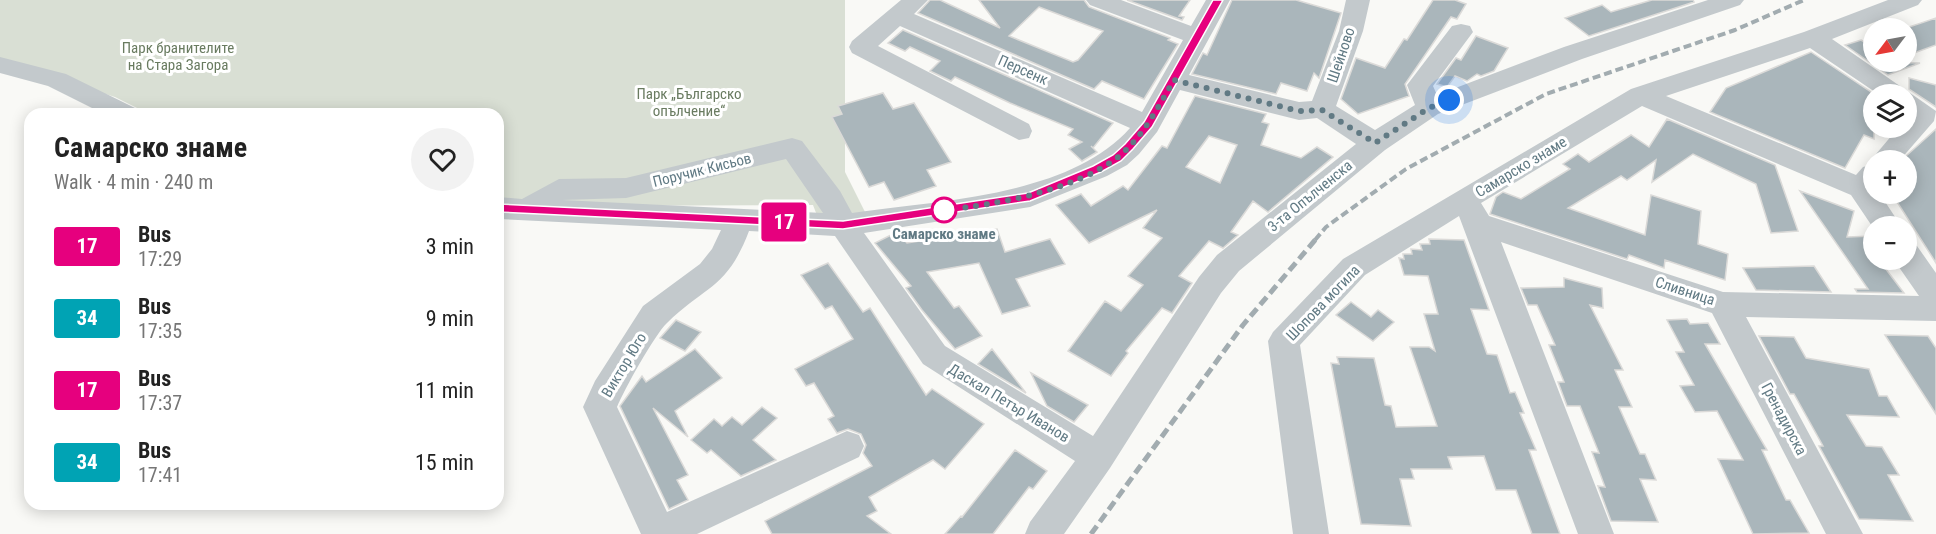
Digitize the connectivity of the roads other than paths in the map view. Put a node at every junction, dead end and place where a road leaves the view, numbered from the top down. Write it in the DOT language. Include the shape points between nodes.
graph roads {
  1 [pos="1098,0"];
  2 [pos="1218,0"];
  3 [pos="1358,0"];
  4 [pos="1732,0"];
  5 [pos="1910,0"];
  6 [pos="908,8"];
  7 [pos="1461,32"];
  8 [pos="1199,37"];
  9 [pos="1813,38"];
  10 [pos="0,65"];
  11 [pos="1174,80"];
  12 [pos="1881,84"];
  13 [pos="1640,95"];
  14 [pos="114,108"];
  15 [pos="1429,108"];
  16 [pos="1322,110"];
  17 [pos="1917,110"];
  18 [pos="1148,124"];
  19 [pos="1917,124"];
  20 [pos="1019,131"];
  21 [pos="1905,138"];
  22 [pos="1375,143"];
  23 [pos="1894,150"];
  24 [pos="1863,179"];
  25 [pos="511,209"];
  26 [pos="1472,212"];
  27 [pos="739,220"];
  28 [pos="843,225"];
  29 [pos="1917,270"];
  30 [pos="1936,297"];
  31 [pos="1723,304"];
  32 [pos="1936,309"];
  33 [pos="847,446"];
  34 [pos="1098,457"];
  35 [pos="659,534"];
  36 [pos="1043,534"];
  37 [pos="1311,534"];
  38 [pos="1596,534"];
  39 [pos="1845,534"];
  1 -- 8 [label="street"];
  2 -- 8 [label="street"];
  3 -- 16 [label="street, Шейново"];
  4 -- 15 [label="street, 3-та Опълченска" via="1573,53"];
  5 -- 9 [label="street, Самарско знаме"];
  6 -- 18 [label="street, Персенк"];
  6 -- 20 [label="street" via="861,47"];
  7 -- 15 [label="street" via="1420,85"];
  8 -- 11 [label="street"];
  9 -- 12 [label="street"];
  9 -- 13 [label="street, Самарско знаме"];
  10 -- 14 [label="street" via="57,80"];
  11 -- 16 [label="street" via="1299,111"];
  11 -- 18 [label="street"];
  13 -- 24 [label="street"];
  13 -- 26 [label="street, Самарско знаме"];
  15 -- 22 [label="street, 3-та Опълченска"];
  16 -- 22 [label="street"];
  17 -- 19 [label="street" via="1925,115"];
  18 -- 28 [label="street" via="1117,158 1030,196"];
  21 -- 23 [label="street"];
  22 -- 34 [label="street, 3-та Опълченска" via="1228,263"];
  25 -- 27 [label="street"];
  25 -- 28 [label="street, Поручик Кисьов" via="559,189 626,188 792,148 830,198"];
  26 -- 31 [label="street, Сливница"];
  26 -- 37 [label="street, Шопова могила" via="1354,267 1284,341"];
  26 -- 38 [label="street"];
  27 -- 28 [label="street"];
  27 -- 35 [label="street, Виктор Юго" via="725,255 711,272 654,315 600,407"];
  28 -- 34 [label="street, Даскал Петър Иванов" via="934,356"];
  29 -- 30 [label="street"];
  31 -- 32 [label="street, Сливница"];
  31 -- 39 [label="street, Гренадирска"];
  33 -- 35 [label="street"];
  34 -- 36 [label="street, 3-та Опълченска"];
}
